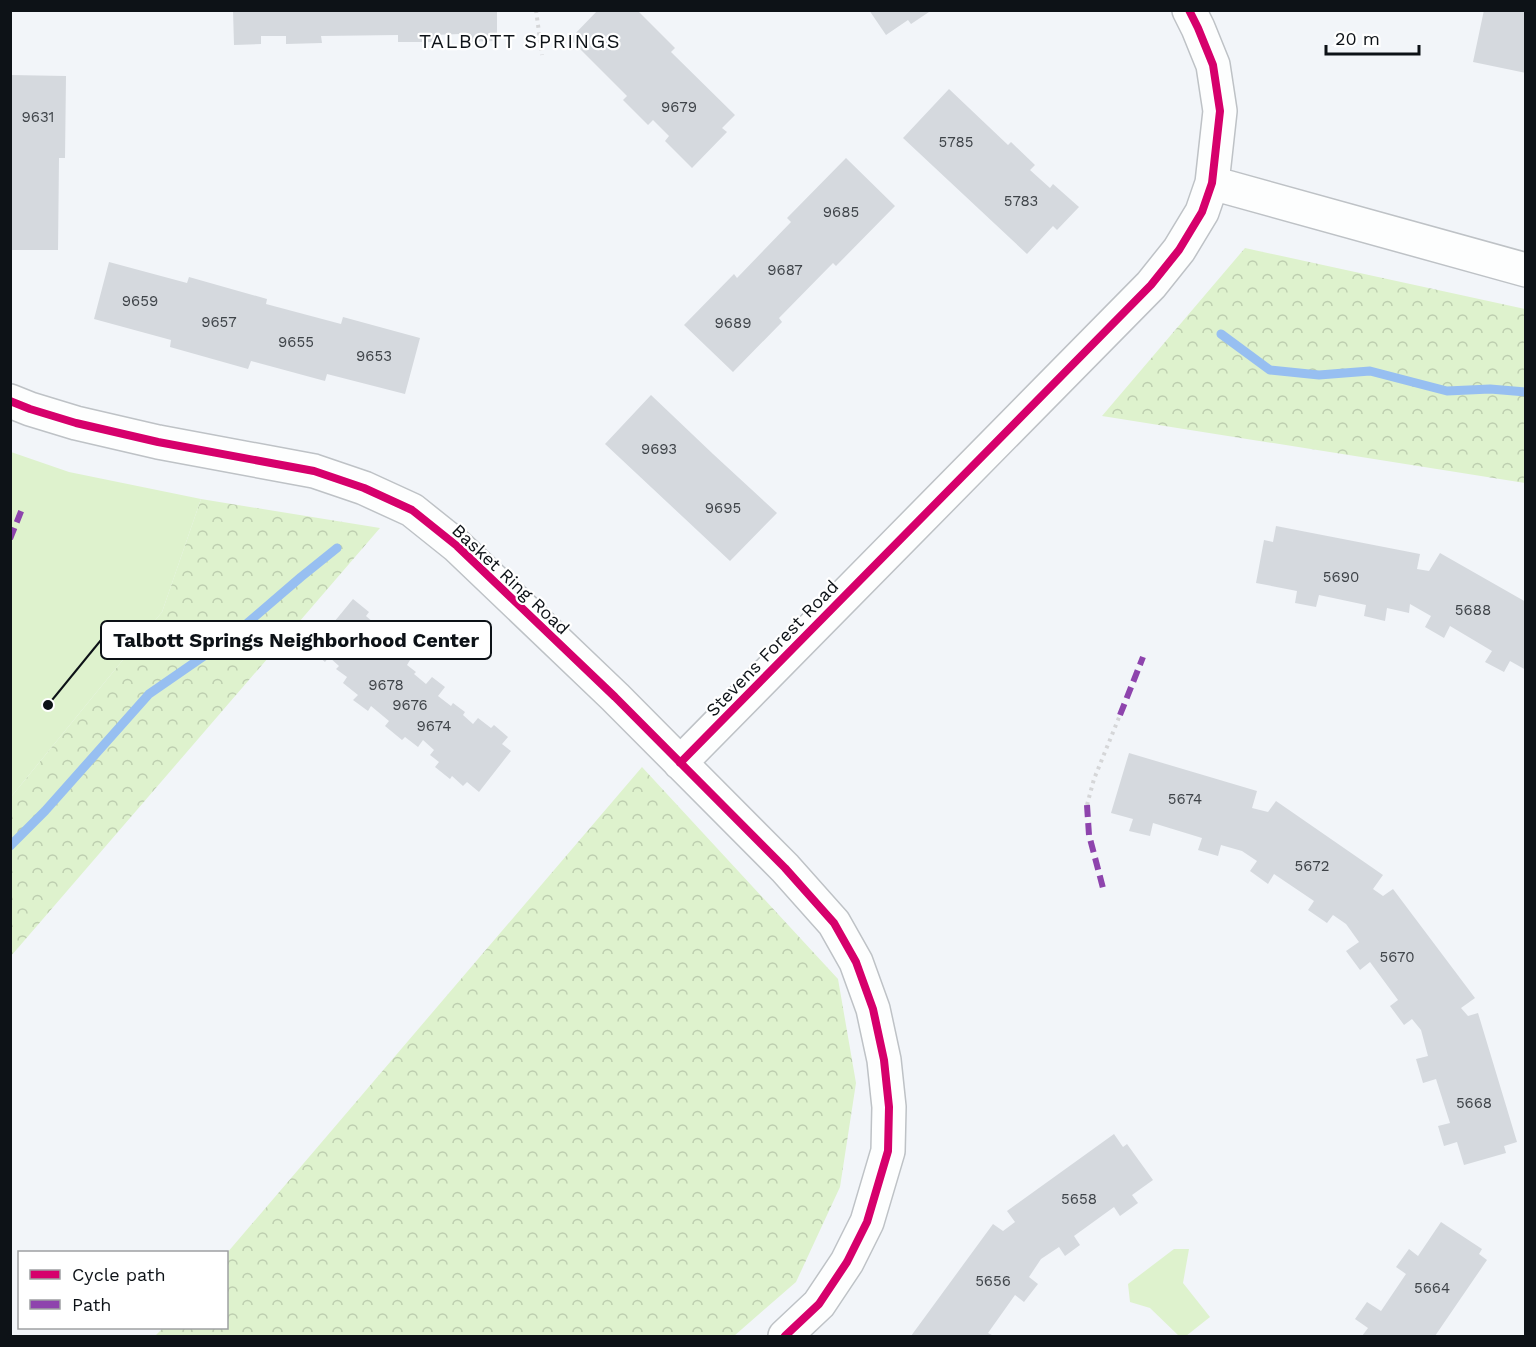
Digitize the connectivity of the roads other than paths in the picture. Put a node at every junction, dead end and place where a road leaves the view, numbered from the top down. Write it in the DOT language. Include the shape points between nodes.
graph roads {
  1 [pos="1189,10"];
  2 [pos="1212,183"];
  3 [pos="1526,270"];
  4 [pos="10,401"];
  5 [pos="680,763"];
  6 [pos="785,1336"];
  1 -- 2 [label="street, Stevens Forest Road" via="1213,65 1220,111"];
  2 -- 3 [label="street"];
  2 -- 5 [label="street, Stevens Forest Road" via="1202,212 1151,285"];
  4 -- 5 [label="street, Basket Ring Road" via="76,423 158,442 314,471 412,510 457,546"];
  5 -- 6 [label="street" via="834,923 860,971 884,1060 888,1151 867,1222 819,1304"];
}
